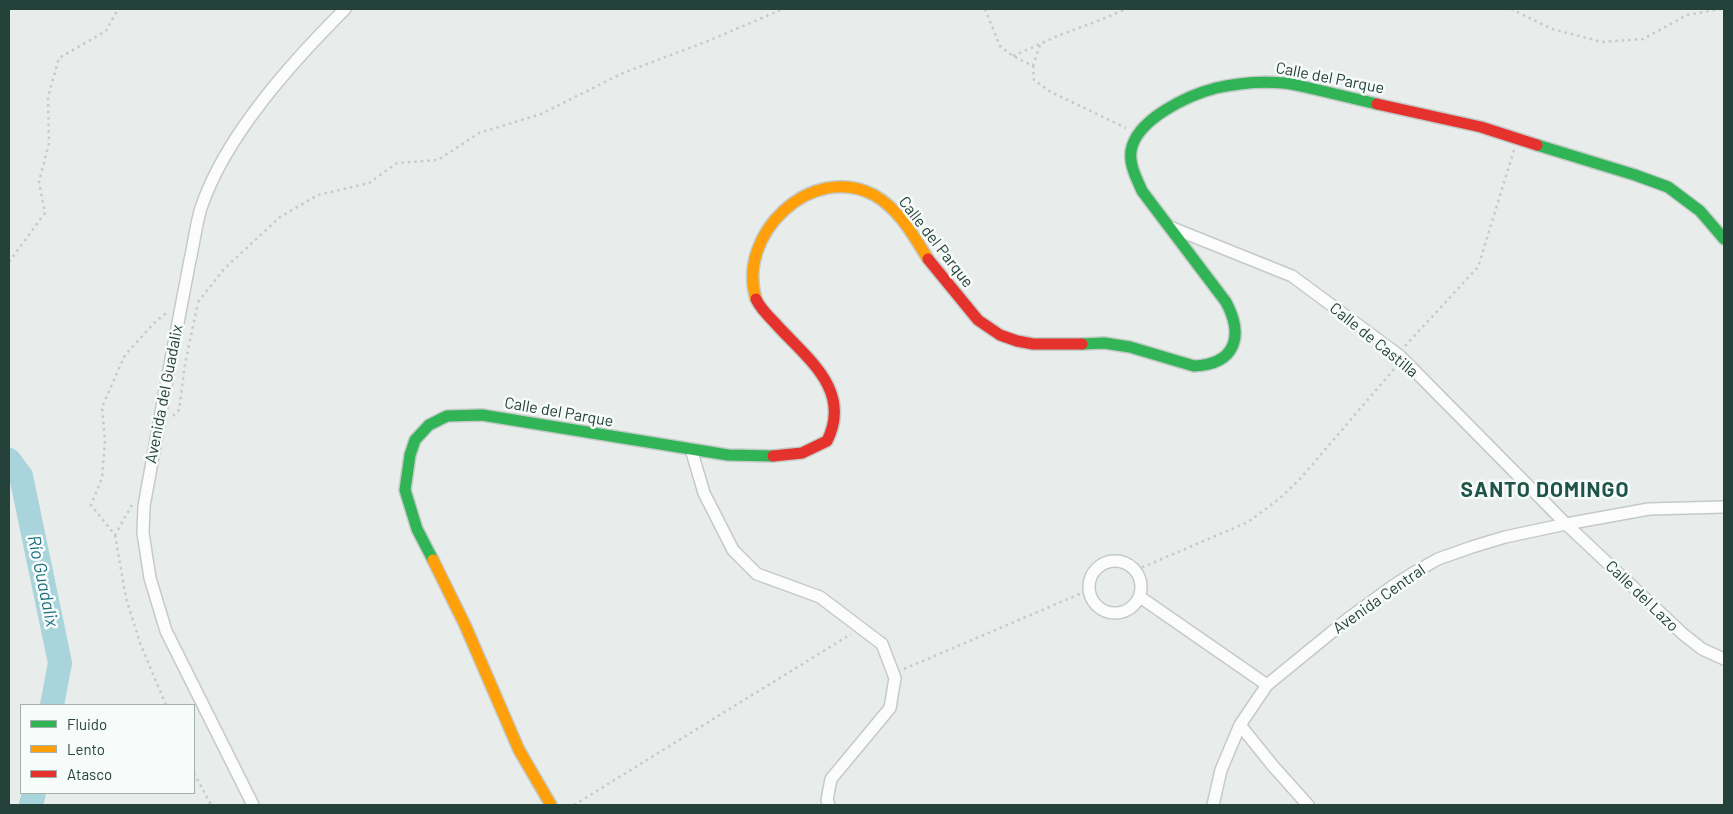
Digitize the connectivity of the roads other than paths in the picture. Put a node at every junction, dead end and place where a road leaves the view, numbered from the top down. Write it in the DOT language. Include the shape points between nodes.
graph roads {
  1 [pos="345,9"];
  2 [pos="1168,226"];
  3 [pos="1724,239"];
  4 [pos="691,449"];
  5 [pos="1724,507"];
  6 [pos="1566,524"];
  7 [pos="1140,598"];
  8 [pos="1724,659"];
  9 [pos="1268,685"];
  10 [pos="1240,725"];
  11 [pos="253,805"];
  12 [pos="551,805"];
  13 [pos="829,805"];
  14 [pos="1213,805"];
  15 [pos="1308,805"];
  1 -- 11 [label="street, Avenida del Guadalix, bridge" via="306,49 258,108 226,153 212,180 201,209 190,260 144,506 143,533 150,578 166,631"];
  2 -- 3 [label="street, Calle del Parque" via="1142,192 1136,177 1131,154 1138,134 1151,120 1195,96 1217,88 1261,82 1296,85 1481,127 1668,187 1700,211"];
  2 -- 4 [label="street, Calle del Parque" via="1217,290 1234,322 1236,335 1231,351 1226,357 1206,366 1184,364 1122,345 1038,345 1007,339 984,326 972,314 882,200 850,186 815,192 784,210 770,224 759,243 752,272 758,304 823,374 834,410 830,436 815,448 783,456 728,455"];
  2 -- 6 [label="street, Calle de Castilla" via="1292,276 1400,357"];
  4 -- 12 [label="street, Calle del Parque" via="473,415 447,416 429,425 415,440 405,490 417,528 465,625 519,750"];
  4 -- 13 [label="street" via="704,493 733,550 757,574 820,597 882,644 895,678 890,708 831,779"];
  5 -- 6 [label="street, Avenida Central" via="1649,509"];
  6 -- 8 [label="street, Calle del Lazo" via="1683,634 1702,649"];
  6 -- 9 [label="street, Avenida Central" via="1505,537 1438,559 1349,618"];
  7 -- 7 [label="street" via="1132,608 1120,613 1107,612 1096,606 1089,590 1094,570 1104,562 1117,560 1129,563 1138,573 1142,585"];
  7 -- 9 [label="street"];
  9 -- 10 [label="street, Avenida Central"];
  10 -- 14 [label="street, Avenida Central" via="1221,770"];
  10 -- 15 [label="street"];
}
